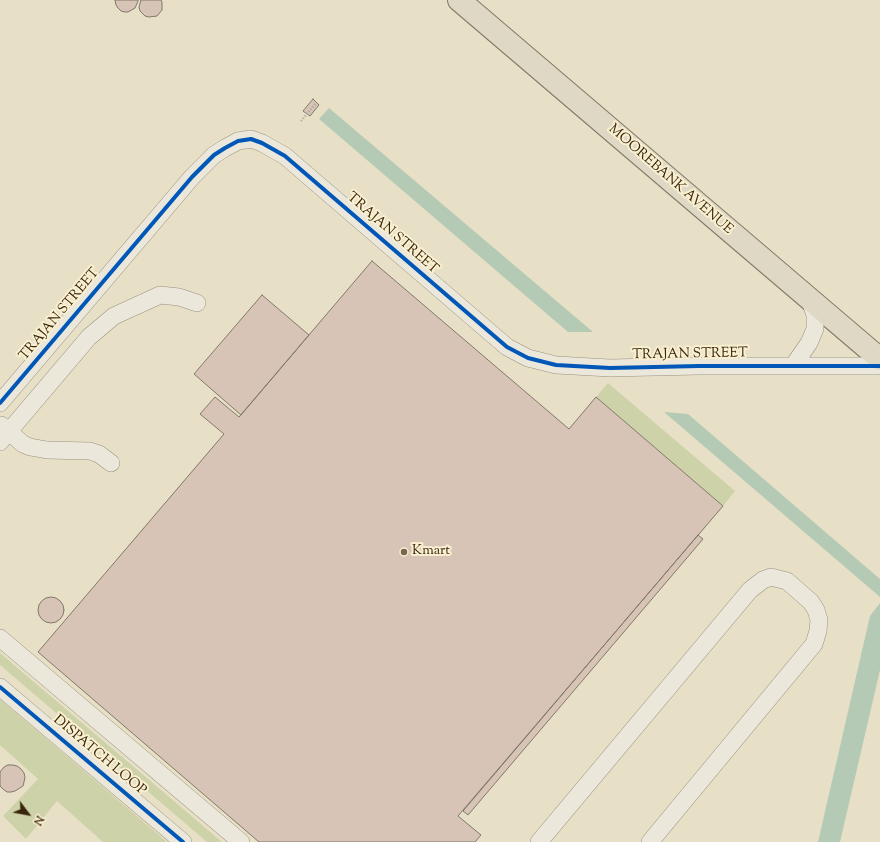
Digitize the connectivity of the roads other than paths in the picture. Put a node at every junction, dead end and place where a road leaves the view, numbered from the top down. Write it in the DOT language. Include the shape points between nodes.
graph roads {
  1 [pos="459,0"];
  2 [pos="809,298"];
  3 [pos="197,303"];
  4 [pos="880,359"];
  5 [pos="793,366"];
  6 [pos="880,366"];
  7 [pos="0,403"];
  8 [pos="3,432"];
  9 [pos="111,463"];
  10 [pos="0,638"];
  11 [pos="0,687"];
  12 [pos="183,842"];
  13 [pos="241,842"];
  14 [pos="539,842"];
  15 [pos="650,842"];
  1 -- 2 [label="main road, MOOREBANK AVENUE"];
  2 -- 4 [label="main road, MOOREBANK AVENUE"];
  2 -- 5 [label="street" via="815,315 815,329"];
  3 -- 8 [label="street" via="179,297 160,295 114,316 89,337"];
  5 -- 6 [label="street, TRAJAN STREET"];
  5 -- 7 [label="street, TRAJAN STREET" via="610,368 556,365 528,358 507,347 285,156 251,139 238,140 214,155 192,177"];
  8 -- 9 [label="street" via="30,447 90,451"];
  10 -- 13 [label="street"];
  11 -- 12 [label="street, DISPATCH LOOP"];
  14 -- 15 [label="street" via="750,590 771,577 787,581 811,602 816,610 819,620 814,644"];
}
